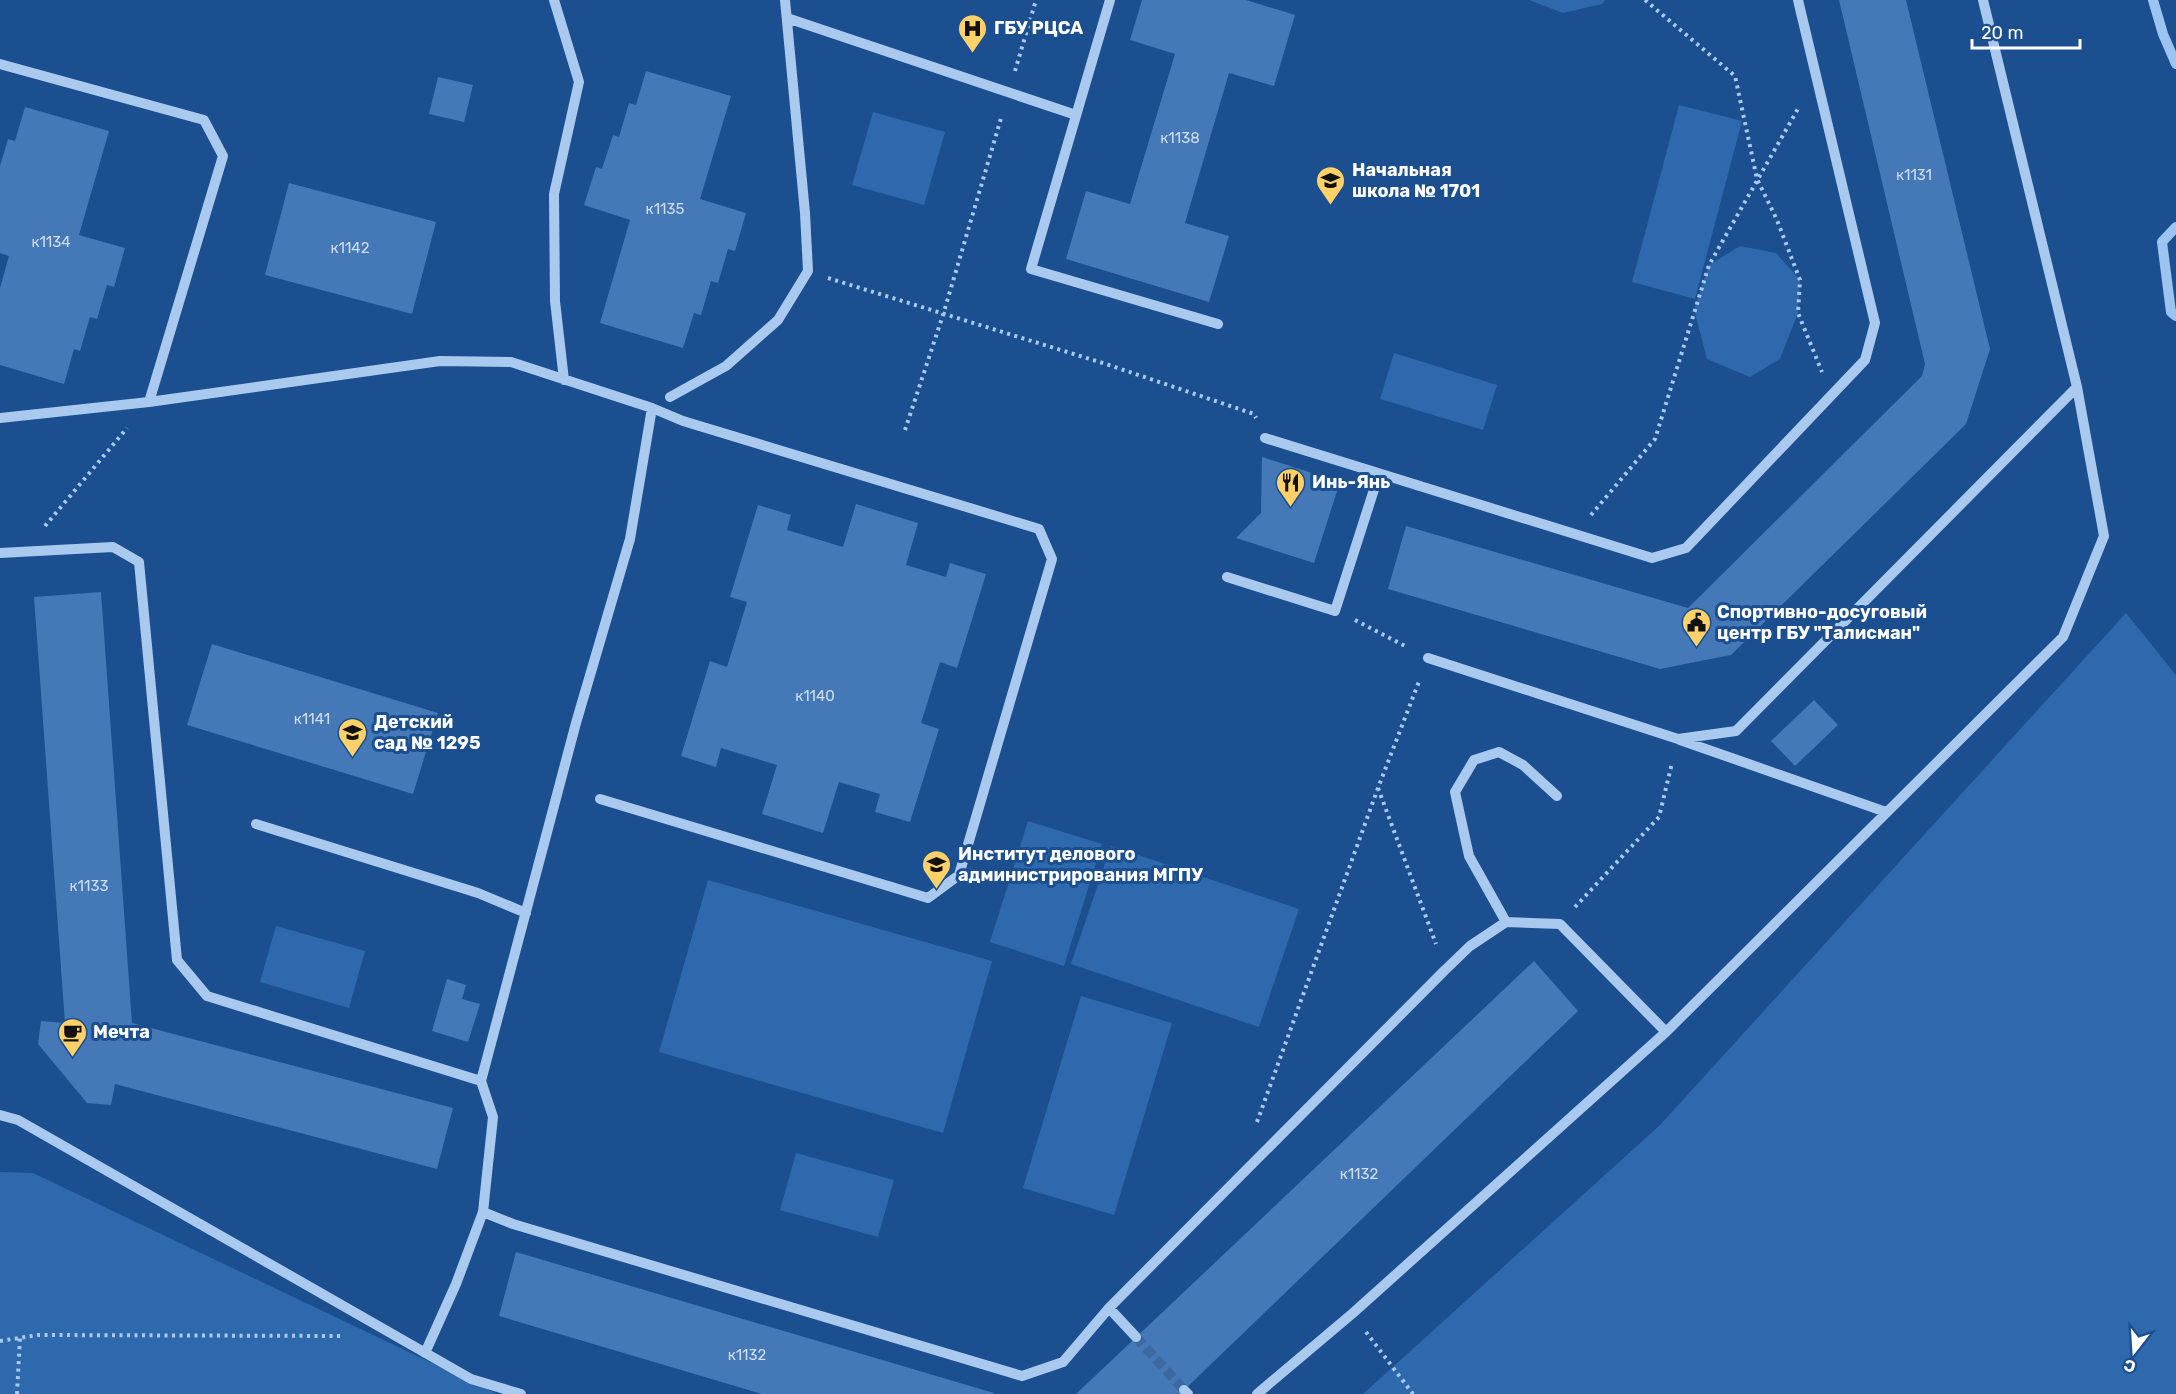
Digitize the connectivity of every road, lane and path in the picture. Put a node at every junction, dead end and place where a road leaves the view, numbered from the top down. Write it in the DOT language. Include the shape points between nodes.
graph roads {
  1 [pos="554,0"];
  2 [pos="785,0"];
  3 [pos="1036,0"];
  4 [pos="1110,0"];
  5 [pos="1645,0"];
  6 [pos="1798,0"];
  7 [pos="1983,0"];
  8 [pos="787,18"];
  9 [pos="0,64"];
  10 [pos="1816,75"];
  11 [pos="1009,92"];
  12 [pos="1076,115"];
  13 [pos="1757,179"];
  14 [pos="808,271"];
  15 [pos="942,315"];
  16 [pos="1218,324"];
  17 [pos="564,380"];
  18 [pos="2077,387"];
  19 [pos="1832,394"];
  20 [pos="670,397"];
  21 [pos="149,402"];
  22 [pos="652,408"];
  23 [pos="0,418"];
  24 [pos="905,430"];
  25 [pos="1265,438"];
  26 [pos="1379,474"];
  27 [pos="1575,534"];
  28 [pos="23,552"];
  29 [pos="0,553"];
  30 [pos="1227,577"];
  31 [pos="1335,610"];
  32 [pos="1428,658"];
  33 [pos="1678,739"];
  34 [pos="1378,788"];
  35 [pos="1557,796"];
  36 [pos="600,799"];
  37 [pos="1886,812"];
  38 [pos="256,824"];
  39 [pos="526,913"];
  40 [pos="1506,922"];
  41 [pos="1560,924"];
  42 [pos="1446,970"];
  43 [pos="1666,1032"];
  44 [pos="481,1082"];
  45 [pos="0,1115"];
  46 [pos="1257,1124"];
  47 [pos="483,1212"];
  48 [pos="1109,1308"];
  49 [pos="1353,1314"];
  50 [pos="348,1336"];
  51 [pos="1136,1337"];
  52 [pos="20,1338"];
  53 [pos="0,1341"];
  54 [pos="425,1353"];
  55 [pos="16,1394"];
  56 [pos="521,1394"];
  57 [pos="1257,1394"];
  58 [pos="1413,1394"];
  1 -- 17 [label="street" via="579,82 554,194 555,301"];
  2 -- 8 [label="street"];
  3 -- 11 [label="path"];
  4 -- 12 [label="street"];
  5 -- 13 [label="path" via="1735,76"];
  6 -- 10 [label="street"];
  7 -- 18 [label="street"];
  8 -- 11 [label="street"];
  8 -- 14 [label="street"];
  9 -- 21 [label="street" via="204,120 223,156"];
  10 -- 13 [label="path"];
  10 -- 19 [label="street" via="1875,323 1865,360"];
  11 -- 12 [label="street"];
  11 -- 15 [label="path"];
  12 -- 16 [label="street" via="1030,269"];
  13 -- 19 [label="path" via="1800,280 1798,313"];
  13 -- 27 [label="path" via="1709,265 1655,439"];
  14 -- 15 [label="path"];
  14 -- 20 [label="street" via="778,320 726,366"];
  15 -- 24 [label="path"];
  15 -- 25 [label="path" via="1254,414"];
  17 -- 21 [label="street" via="511,362 440,361"];
  17 -- 22 [label="street"];
  18 -- 33 [label="street" via="1736,731"];
  18 -- 37 [label="street" via="2104,536 2063,637"];
  19 -- 27 [label="street" via="1686,548 1652,558"];
  21 -- 23 [label="street"];
  21 -- 28 [label="path"];
  22 -- 36 [label="street" via="683,421 1039,530 1052,559 959,875 928,898"];
  22 -- 39 [label="street" via="630,539"];
  25 -- 26 [label="street"];
  26 -- 27 [label="street"];
  26 -- 31 [label="street"];
  28 -- 29 [label="street"];
  28 -- 44 [label="street" via="113,547 140,562 177,960 207,996"];
  30 -- 31 [label="street"];
  31 -- 32 [label="path"];
  32 -- 33 [label="street"];
  32 -- 34 [label="path"];
  33 -- 37 [label="street"];
  33 -- 41 [label="path" via="1659,818"];
  34 -- 42 [label="path"];
  34 -- 46 [label="path"];
  35 -- 40 [label="street" via="1523,765 1499,752 1474,760 1455,792 1469,856"];
  37 -- 43 [label="street"];
  38 -- 39 [label="street" via="478,893"];
  39 -- 44 [label="street"];
  40 -- 41 [label="street"];
  40 -- 42 [label="street" via="1470,946"];
  41 -- 43 [label="street"];
  42 -- 48 [label="street"];
  43 -- 49 [label="street"];
  44 -- 47 [label="street" via="493,1117"];
  45 -- 54 [label="street" via="18,1120"];
  47 -- 48 [label="street" via="1022,1376 1063,1362"];
  47 -- 54 [label="street"];
  48 -- 51 [label="street"];
  49 -- 57 [label="street"];
  49 -- 58 [label="path"];
  50 -- 52 [label="path"];
  52 -- 53 [label="path"];
  52 -- 55 [label="path"];
  54 -- 56 [label="street" via="471,1379"];
}
